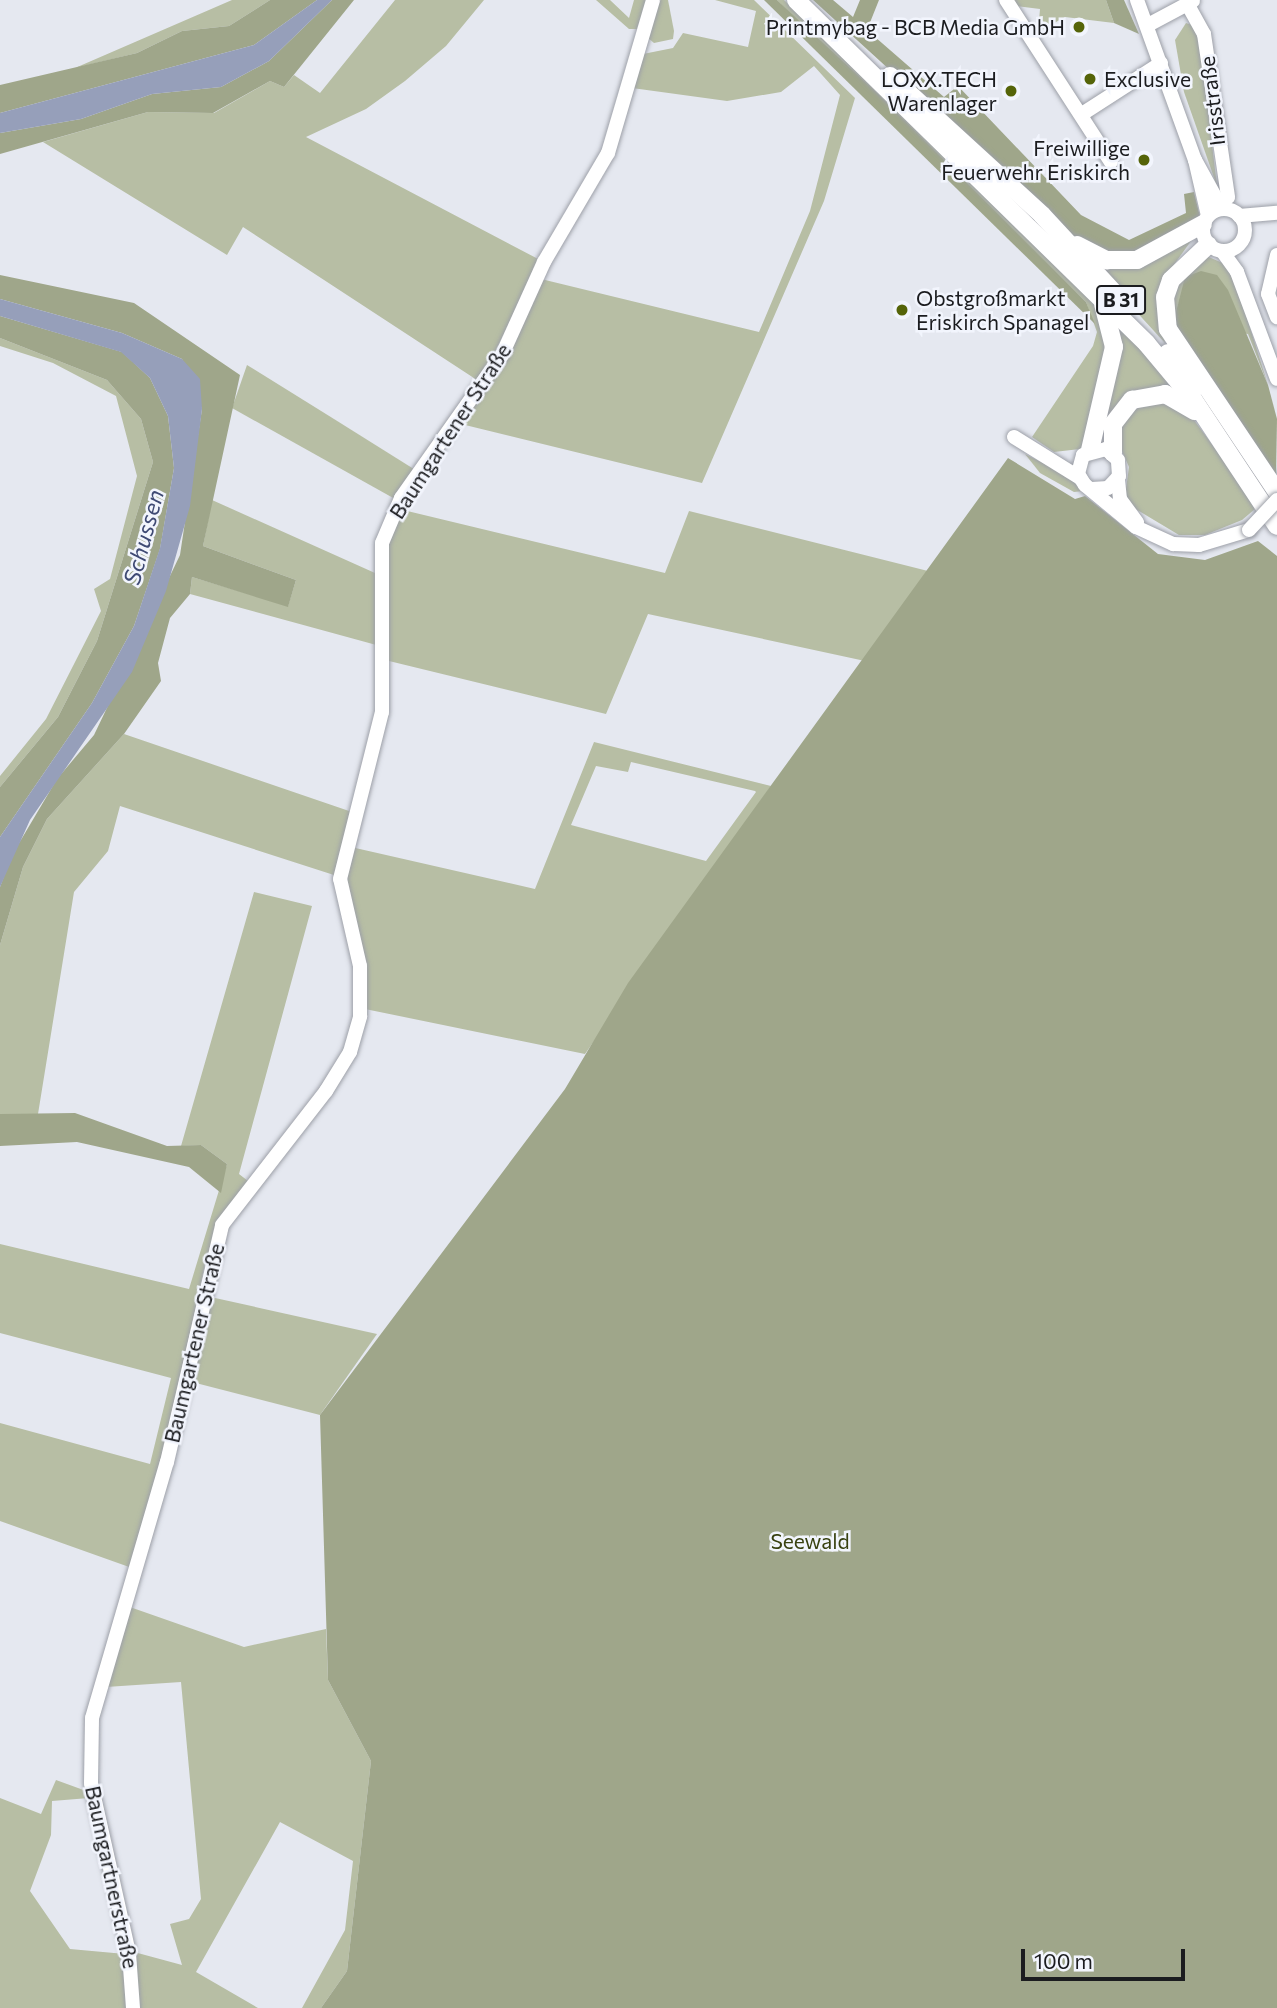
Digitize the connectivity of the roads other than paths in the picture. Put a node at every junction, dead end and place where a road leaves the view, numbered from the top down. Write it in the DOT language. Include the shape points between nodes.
graph roads {
  1 [pos="653,0"];
  2 [pos="796,0"];
  3 [pos="802,0"];
  4 [pos="1006,0"];
  5 [pos="1138,0"];
  6 [pos="1192,4"];
  7 [pos="1148,25"];
  8 [pos="1161,63"];
  9 [pos="1082,114"];
  10 [pos="1195,160"];
  11 [pos="1111,162"];
  12 [pos="1225,203"];
  13 [pos="1277,213"];
  14 [pos="1042,215"];
  15 [pos="1239,216"];
  16 [pos="1206,220"];
  17 [pos="1245,232"];
  18 [pos="1222,248"];
  19 [pos="1277,255"];
  20 [pos="1075,272"];
  21 [pos="1277,317"];
  22 [pos="1277,379"];
  23 [pos="1199,385"];
  24 [pos="1014,437"];
  25 [pos="1227,451"];
  26 [pos="1113,453"];
  27 [pos="1085,454"];
  28 [pos="1052,460"];
  29 [pos="1080,478"];
  30 [pos="1118,480"];
  31 [pos="1092,489"];
  32 [pos="1277,492"];
  33 [pos="1277,500"];
  34 [pos="1277,526"];
  35 [pos="1144,532"];
  36 [pos="88,1746"];
  37 [pos="133,2008"];
  1 -- 36 [label="street, Baumgartener Straße" via="608,153 544,262 502,355 390,519 380,568 382,712 340,879 360,966 360,1016 350,1052 326,1091 222,1225 167,1462"];
  2 -- 20 [label="main road, B 31"];
  3 -- 14 [label="main road, B 31"];
  4 -- 9 [label="street"];
  5 -- 7 [label="street"];
  6 -- 7 [label="street, Irisstraße"];
  6 -- 12 [label="street, Irisstraße" via="1204,34"];
  7 -- 8 [label="street"];
  8 -- 9 [label="street"];
  8 -- 10 [label="street"];
  9 -- 11 [label="street"];
  10 -- 12 [label="street"];
  10 -- 16 [label="street"];
  12 -- 15 [label="street"];
  12 -- 16 [label="street"];
  13 -- 15 [label="street"];
  13 -- 17 [label="street"];
  14 -- 16 [label="main road" via="1086,251 1115,261 1154,253"];
  14 -- 23 [label="main road, B 31"];
  15 -- 17 [label="street"];
  16 -- 18 [label="street"];
  17 -- 18 [label="street"];
  18 -- 22 [label="street" via="1237,272"];
  18 -- 23 [label="main road" via="1184,261 1165,297 1168,329"];
  19 -- 21 [label="street" via="1268,279"];
  20 -- 25 [label="main road, B 31" via="1147,344"];
  20 -- 27 [label="main road" via="1104,305 1114,333"];
  23 -- 32 [label="main road, B 31"];
  24 -- 28 [label="street"];
  25 -- 26 [label="main road" via="1188,406 1156,393 1122,407 1111,435"];
  25 -- 34 [label="main road, B 31"];
  26 -- 27 [label="street"];
  26 -- 30 [label="street"];
  27 -- 28 [label="street"];
  27 -- 29 [label="street"];
  28 -- 29 [label="street"];
  29 -- 31 [label="street"];
  30 -- 31 [label="street"];
  30 -- 35 [label="street" via="1120,499"];
  31 -- 35 [label="street"];
  33 -- 35 [label="street, bridge" via="1250,530 1199,545"];
  36 -- 37 [label="street, Baumgartnerstraße" via="134,1983"];
}
